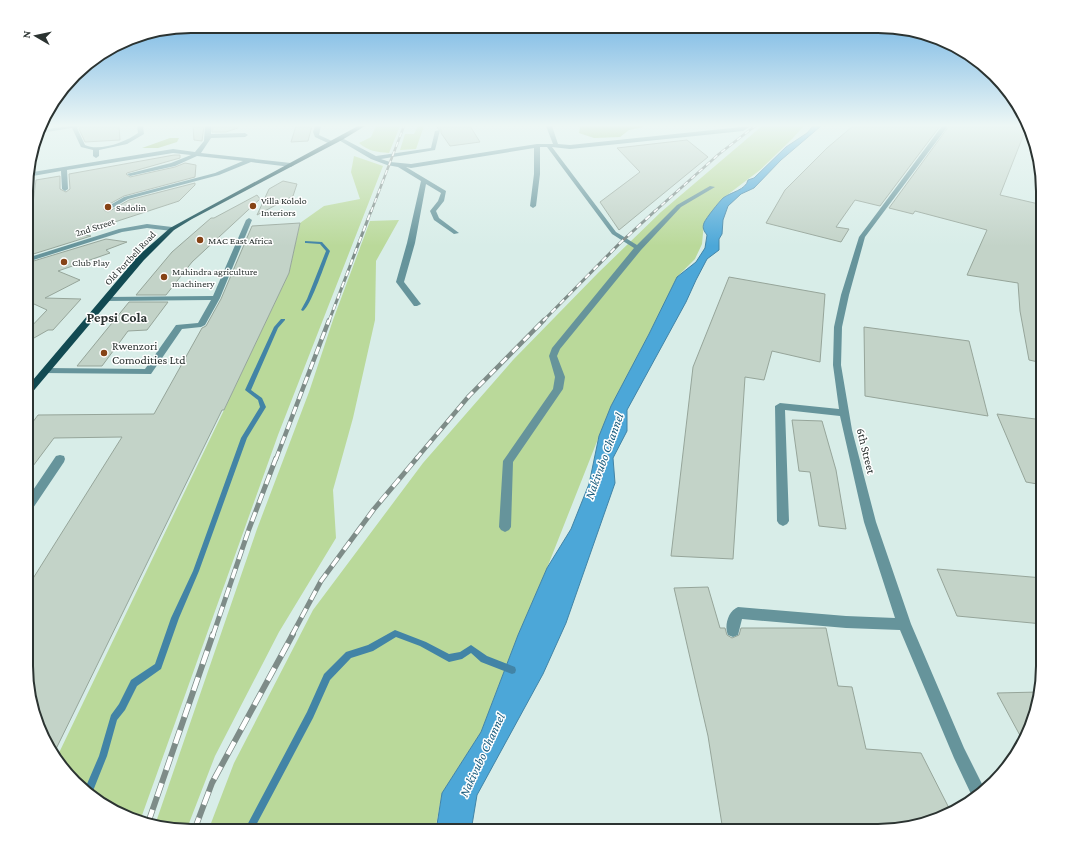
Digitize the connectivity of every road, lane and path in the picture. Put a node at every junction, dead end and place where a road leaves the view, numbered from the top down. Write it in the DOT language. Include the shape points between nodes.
graph roads {
  1 [pos="83,166"];
  2 [pos="163,166"];
  3 [pos="236,166"];
  4 [pos="289,166"];
  5 [pos="400,166"];
  6 [pos="537,166"];
  7 [pos="567,166"];
  8 [pos="915,166"];
  9 [pos="64,169"];
  10 [pos="34,174"];
  11 [pos="130,174"];
  12 [pos="424,180"];
  13 [pos="712,187"];
  14 [pos="65,189"];
  15 [pos="533,206"];
  16 [pos="107,209"];
  17 [pos="249,220"];
  18 [pos="172,229"];
  19 [pos="456,233"];
  20 [pos="638,248"];
  21 [pos="33,258"];
  22 [pos="216,298"];
  23 [pos="106,299"];
  24 [pos="417,304"];
  25 [pos="46,371"];
  26 [pos="33,386"];
  27 [pos="844,413"];
  28 [pos="60,459"];
  29 [pos="33,499"];
  30 [pos="783,521"];
  31 [pos="505,527"];
  32 [pos="904,624"];
  33 [pos="733,631"];
  34 [pos="977,789"];
  1 -- 9 [label="street"];
  2 -- 11 [label="street"];
  3 -- 16 [label="street" via="211,176 126,198"];
  4 -- 18 [label="main road, Old Portbell Road"];
  5 -- 12 [label="street"];
  6 -- 15 [label="street"];
  7 -- 20 [label="street" via="614,233"];
  8 -- 27 [label="street, 6th Street" via="862,237 845,294 838,327 837,365"];
  9 -- 10 [label="street"];
  9 -- 14 [label="street"];
  12 -- 19 [label="street" via="444,192 433,211 436,219"];
  12 -- 24 [label="street" via="400,282"];
  13 -- 20 [label="street" via="679,206"];
  17 -- 22 [label="street"];
  18 -- 21 [label="street, 2nd Street" via="147,226 121,230"];
  18 -- 23 [label="main road, Old Portbell Road" via="140,258"];
  20 -- 31 [label="street" via="556,348 553,356 560,377 558,389 508,461"];
  22 -- 23 [label="street"];
  22 -- 25 [label="street" via="201,325 179,327 148,372"];
  23 -- 25 [label="main road, Old Portbell Road"];
  25 -- 26 [label="main road, Old Portbell Road"];
  27 -- 30 [label="street" via="780,406"];
  27 -- 32 [label="street, 6th Street" via="870,522"];
  28 -- 29 [label="street"];
  32 -- 33 [label="street" via="743,613 735,618"];
  32 -- 34 [label="street, 6th Street"];
}
